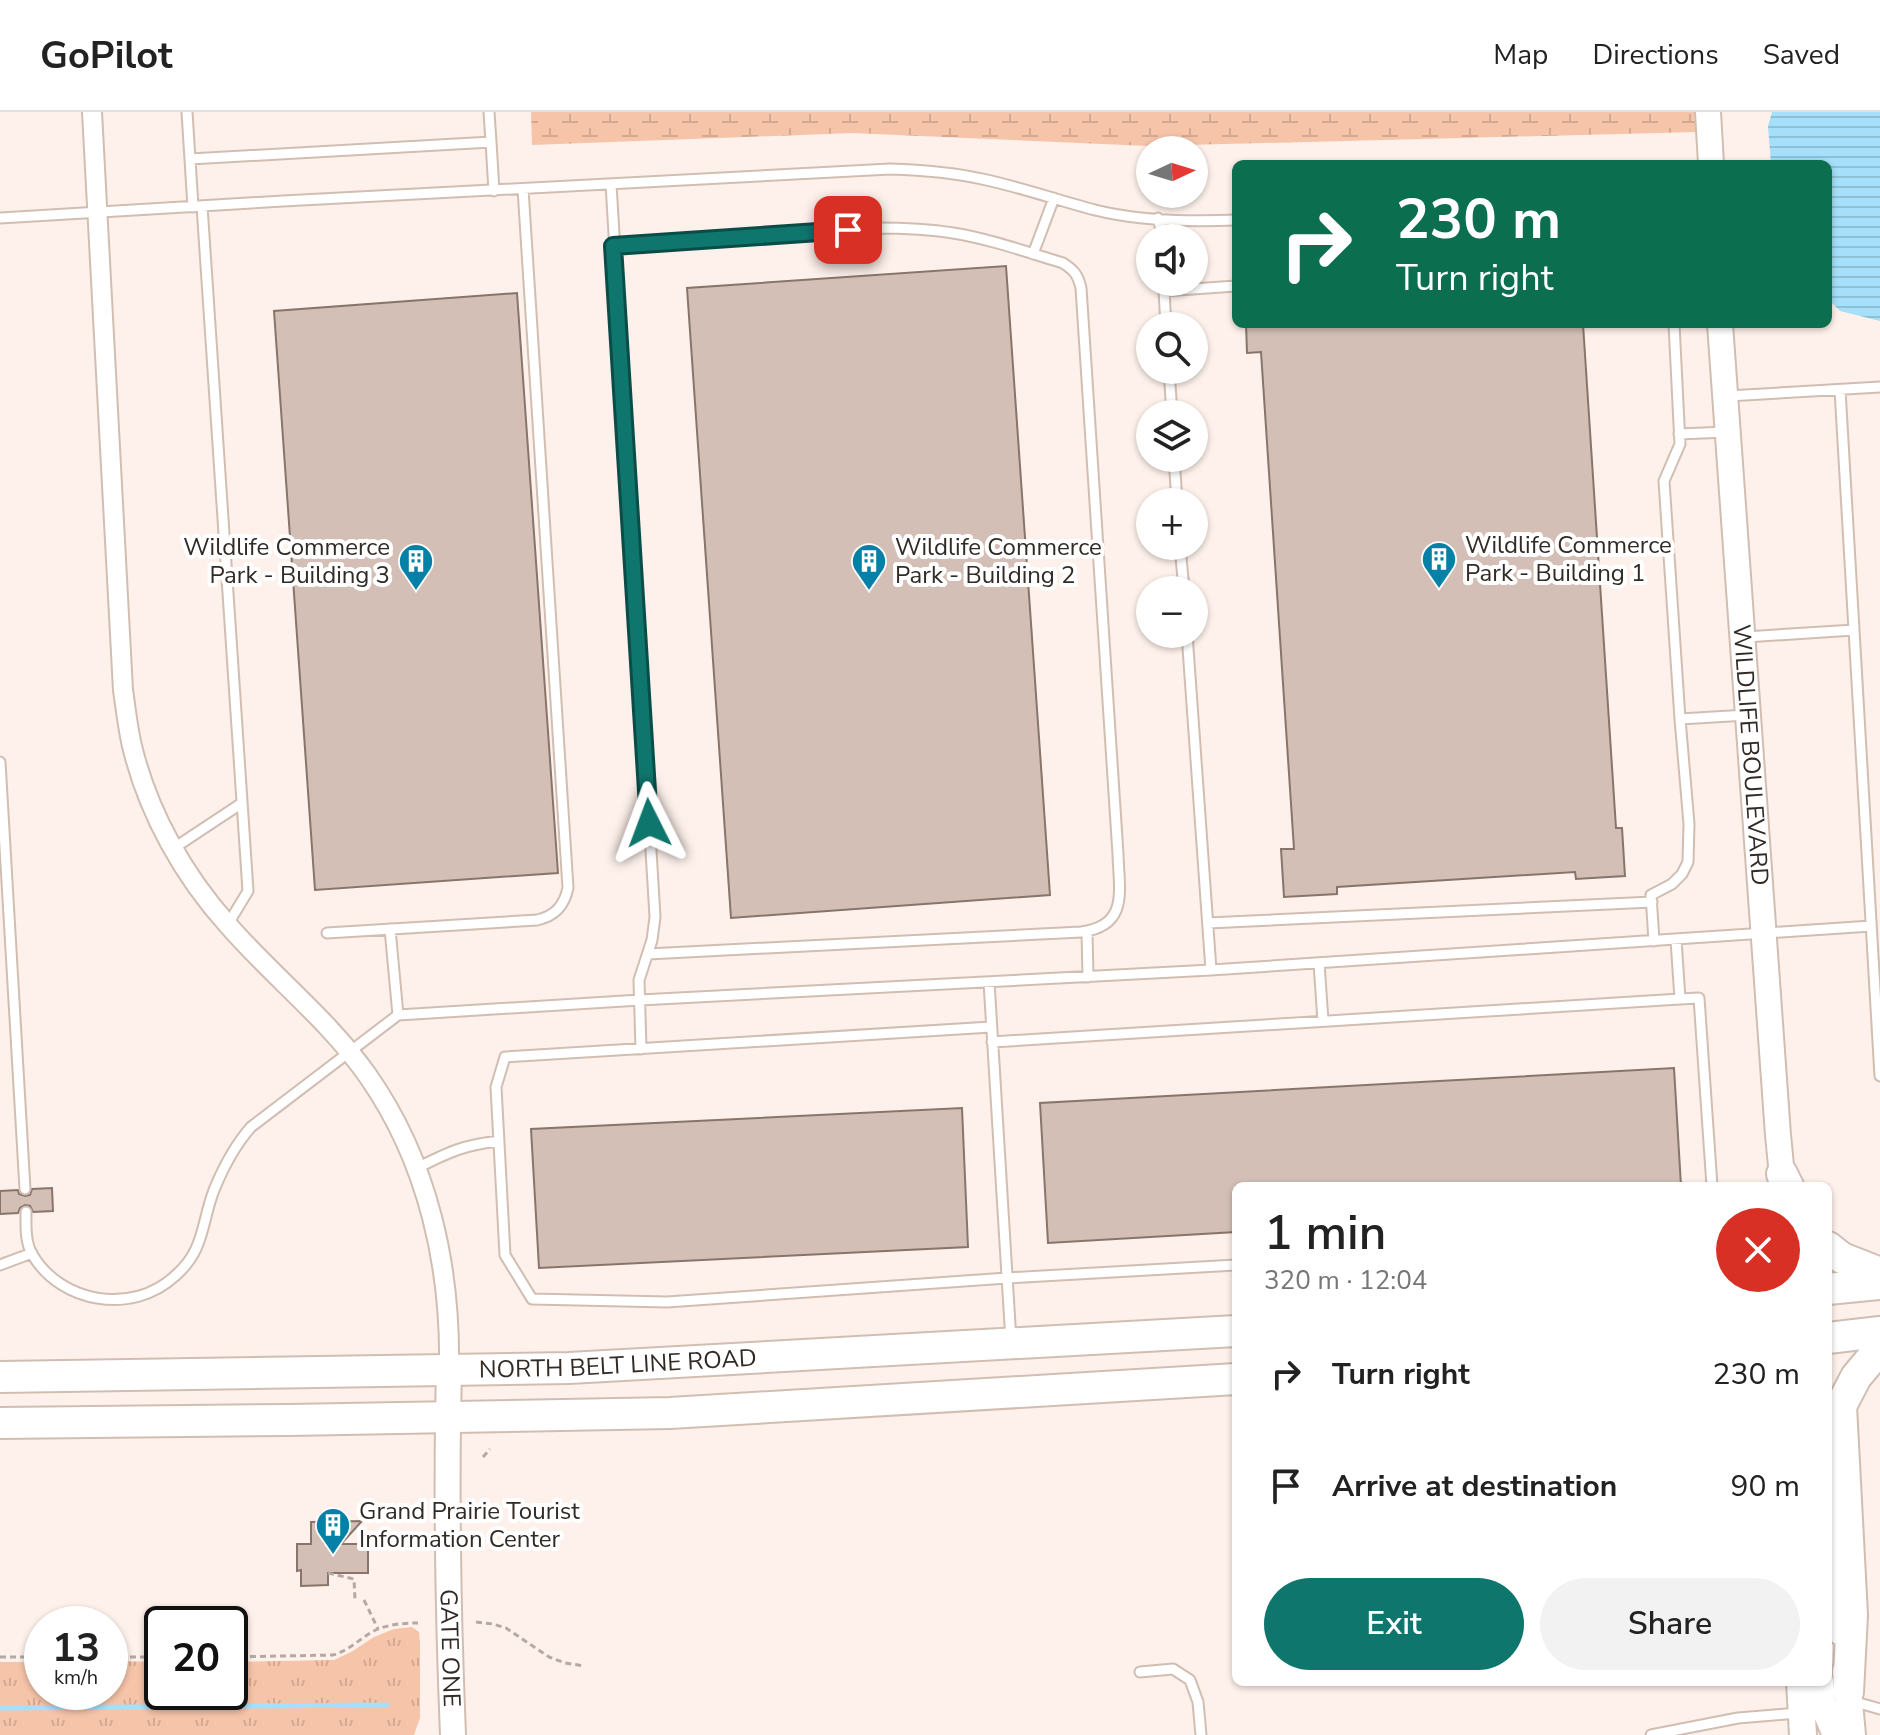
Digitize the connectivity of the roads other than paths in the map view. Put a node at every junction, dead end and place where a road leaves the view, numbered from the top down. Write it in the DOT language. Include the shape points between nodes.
graph roads {
  1 [pos="92,112"];
  2 [pos="187,112"];
  3 [pos="489,112"];
  4 [pos="1708,112"];
  5 [pos="491,142"];
  6 [pos="190,159"];
  7 [pos="1711,160"];
  8 [pos="611,184"];
  9 [pos="523,189"];
  10 [pos="494,191"];
  11 [pos="1054,198"];
  12 [pos="197,207"];
  13 [pos="96,214"];
  14 [pos="0,218"];
  15 [pos="1158,218"];
  16 [pos="1232,220"];
  17 [pos="1160,224"];
  18 [pos="613,246"];
  19 [pos="1033,254"];
  20 [pos="1208,286"];
  21 [pos="1232,286"];
  22 [pos="1674,328"];
  23 [pos="1720,328"];
  24 [pos="1880,387"];
  25 [pos="1840,390"];
  26 [pos="1724,397"];
  27 [pos="1727,432"];
  28 [pos="1679,434"];
  29 [pos="1854,630"];
  30 [pos="1742,637"];
  31 [pos="1188,648"];
  32 [pos="1747,715"];
  33 [pos="1680,719"];
  34 [pos="0,762"];
  35 [pos="242,803"];
  36 [pos="174,848"];
  37 [pos="1652,902"];
  38 [pos="1208,923"];
  39 [pos="228,925"];
  40 [pos="1871,926"];
  41 [pos="390,929"];
  42 [pos="1087,931"];
  43 [pos="327,933"];
  44 [pos="1764,933"];
  45 [pos="1676,940"];
  46 [pos="1654,941"];
  47 [pos="648,954"];
  48 [pos="1319,963"];
  49 [pos="1211,970"];
  50 [pos="1088,977"];
  51 [pos="989,982"];
  52 [pos="1680,999"];
  53 [pos="640,1000"];
  54 [pos="398,1015"];
  55 [pos="1323,1021"];
  56 [pos="991,1027"];
  57 [pos="992,1042"];
  58 [pos="641,1049"];
  59 [pos="349,1053"];
  60 [pos="1880,1076"];
  61 [pos="499,1141"];
  62 [pos="417,1168"];
  63 [pos="1712,1182"];
  64 [pos="1784,1182"];
  65 [pos="25,1189"];
  66 [pos="26,1212"];
  67 [pos="1832,1250"];
  68 [pos="32,1253"];
  69 [pos="0,1265"];
  70 [pos="1232,1265"];
  71 [pos="1880,1273"];
  72 [pos="1007,1278"];
  73 [pos="1880,1284"];
  74 [pos="1832,1289"];
  75 [pos="1232,1331"];
  76 [pos="1880,1332"];
  77 [pos="1832,1338"];
  78 [pos="1012,1344"];
  79 [pos="1880,1350"];
  80 [pos="449,1370"];
  81 [pos="0,1377"];
  82 [pos="1232,1379"];
  83 [pos="448,1416"];
  84 [pos="0,1423"];
  85 [pos="1832,1570"];
  86 [pos="1140,1672"];
  87 [pos="1800,1686"];
  88 [pos="1820,1686"];
  89 [pos="1849,1696"];
  90 [pos="1880,1709"];
  91 [pos="1802,1724"];
  92 [pos="1694,1731"];
  93 [pos="453,1735"];
  94 [pos="1201,1735"];
  95 [pos="1651,1735"];
  96 [pos="1836,1735"];
  97 [pos="1852,1735"];
  1 -- 13 [label="street"];
  2 -- 6 [label="lane"];
  3 -- 5 [label="lane"];
  4 -- 7 [label="street"];
  5 -- 6 [label="lane"];
  5 -- 10 [label="lane"];
  6 -- 12 [label="lane"];
  8 -- 9 [label="lane"];
  8 -- 11 [label="lane" via="911,170 979,178"];
  8 -- 18 [label="lane"];
  9 -- 10 [label="lane"];
  9 -- 41 [label="lane" via="568,888 560,908 537,920"];
  10 -- 12 [label="lane"];
  11 -- 15 [label="lane"];
  11 -- 19 [label="lane"];
  12 -- 13 [label="lane"];
  12 -- 35 [label="lane"];
  13 -- 14 [label="lane"];
  13 -- 36 [label="street" via="123,690 132,749 149,800"];
  15 -- 16 [label="lane"];
  15 -- 17 [label="lane"];
  18 -- 19 [label="lane" via="918,228"];
  18 -- 47 [label="lane" via="655,917"];
  19 -- 42 [label="lane" via="1073,269 1081,288 1119,892 1109,922"];
  20 -- 21 [label="lane"];
  22 -- 28 [label="lane"];
  23 -- 26 [label="street, WILDLIFE BOULEVARD"];
  24 -- 25 [label="lane"];
  25 -- 26 [label="lane"];
  25 -- 29 [label="lane"];
  26 -- 27 [label="street, WILDLIFE BOULEVARD"];
  27 -- 28 [label="lane"];
  27 -- 30 [label="street, WILDLIFE BOULEVARD"];
  28 -- 33 [label="lane" via="1664,481"];
  29 -- 30 [label="lane"];
  29 -- 40 [label="lane"];
  30 -- 32 [label="street, WILDLIFE BOULEVARD"];
  31 -- 38 [label="lane"];
  32 -- 33 [label="lane"];
  32 -- 44 [label="street, WILDLIFE BOULEVARD"];
  33 -- 37 [label="lane" via="1688,862 1672,884 1651,895"];
  34 -- 65 [label="lane"];
  35 -- 36 [label="lane"];
  35 -- 39 [label="lane" via="248,891"];
  36 -- 39 [label="street"];
  37 -- 38 [label="lane"];
  37 -- 46 [label="lane"];
  38 -- 49 [label="lane"];
  39 -- 59 [label="street"];
  40 -- 44 [label="lane"];
  40 -- 60 [label="lane"];
  41 -- 43 [label="lane"];
  41 -- 54 [label="lane"];
  42 -- 47 [label="lane"];
  42 -- 50 [label="lane"];
  44 -- 45 [label="lane"];
  44 -- 64 [label="street, WILDLIFE BOULEVARD"];
  45 -- 46 [label="lane"];
  45 -- 52 [label="lane"];
  46 -- 48 [label="lane"];
  47 -- 53 [label="lane" via="639,980"];
  48 -- 49 [label="lane"];
  48 -- 55 [label="lane"];
  49 -- 50 [label="lane"];
  50 -- 51 [label="lane"];
  51 -- 53 [label="lane"];
  51 -- 56 [label="lane"];
  52 -- 55 [label="lane"];
  52 -- 63 [label="lane" via="1699,998"];
  53 -- 54 [label="lane"];
  53 -- 58 [label="lane"];
  54 -- 59 [label="lane"];
  55 -- 57 [label="lane"];
  56 -- 57 [label="lane"];
  56 -- 58 [label="lane"];
  57 -- 72 [label="lane"];
  58 -- 61 [label="lane" via="505,1057 496,1087"];
  59 -- 62 [label="street" via="379,1093"];
  59 -- 68 [label="lane" via="243,1136 215,1188 194,1256 162,1287 134,1298 92,1298 57,1281"];
  61 -- 62 [label="lane" via="453,1150"];
  61 -- 72 [label="lane" via="505,1255 532,1299 667,1302"];
  62 -- 80 [label="street" via="441,1255"];
  66 -- 68 [label="lane"];
  67 -- 71 [label="main road"];
  68 -- 69 [label="lane"];
  70 -- 72 [label="lane"];
  72 -- 78 [label="lane"];
  73 -- 74 [label="main road"];
  75 -- 78 [label="main road, NORTH BELT LINE ROAD"];
  76 -- 77 [label="main road"];
  78 -- 80 [label="main road, NORTH BELT LINE ROAD" via="580,1368"];
  79 -- 89 [label="main road" via="1856,1377 1841,1406 1852,1615"];
  80 -- 81 [label="main road, NORTH BELT LINE ROAD"];
  80 -- 83 [label="street, GATE ONE"];
  82 -- 83 [label="main road, NORTH BELT LINE ROAD" via="670,1413"];
  83 -- 84 [label="main road, NORTH BELT LINE ROAD"];
  83 -- 93 [label="street, GATE ONE"];
  85 -- 89 [label="main road"];
  86 -- 94 [label="lane" via="1173,1669 1190,1680"];
  87 -- 91 [label="main road"];
  88 -- 96 [label="main road"];
  89 -- 90 [label="lane"];
  89 -- 97 [label="main road"];
  91 -- 92 [label="lane" via="1738,1718"];
  92 -- 95 [label="lane"];
}
